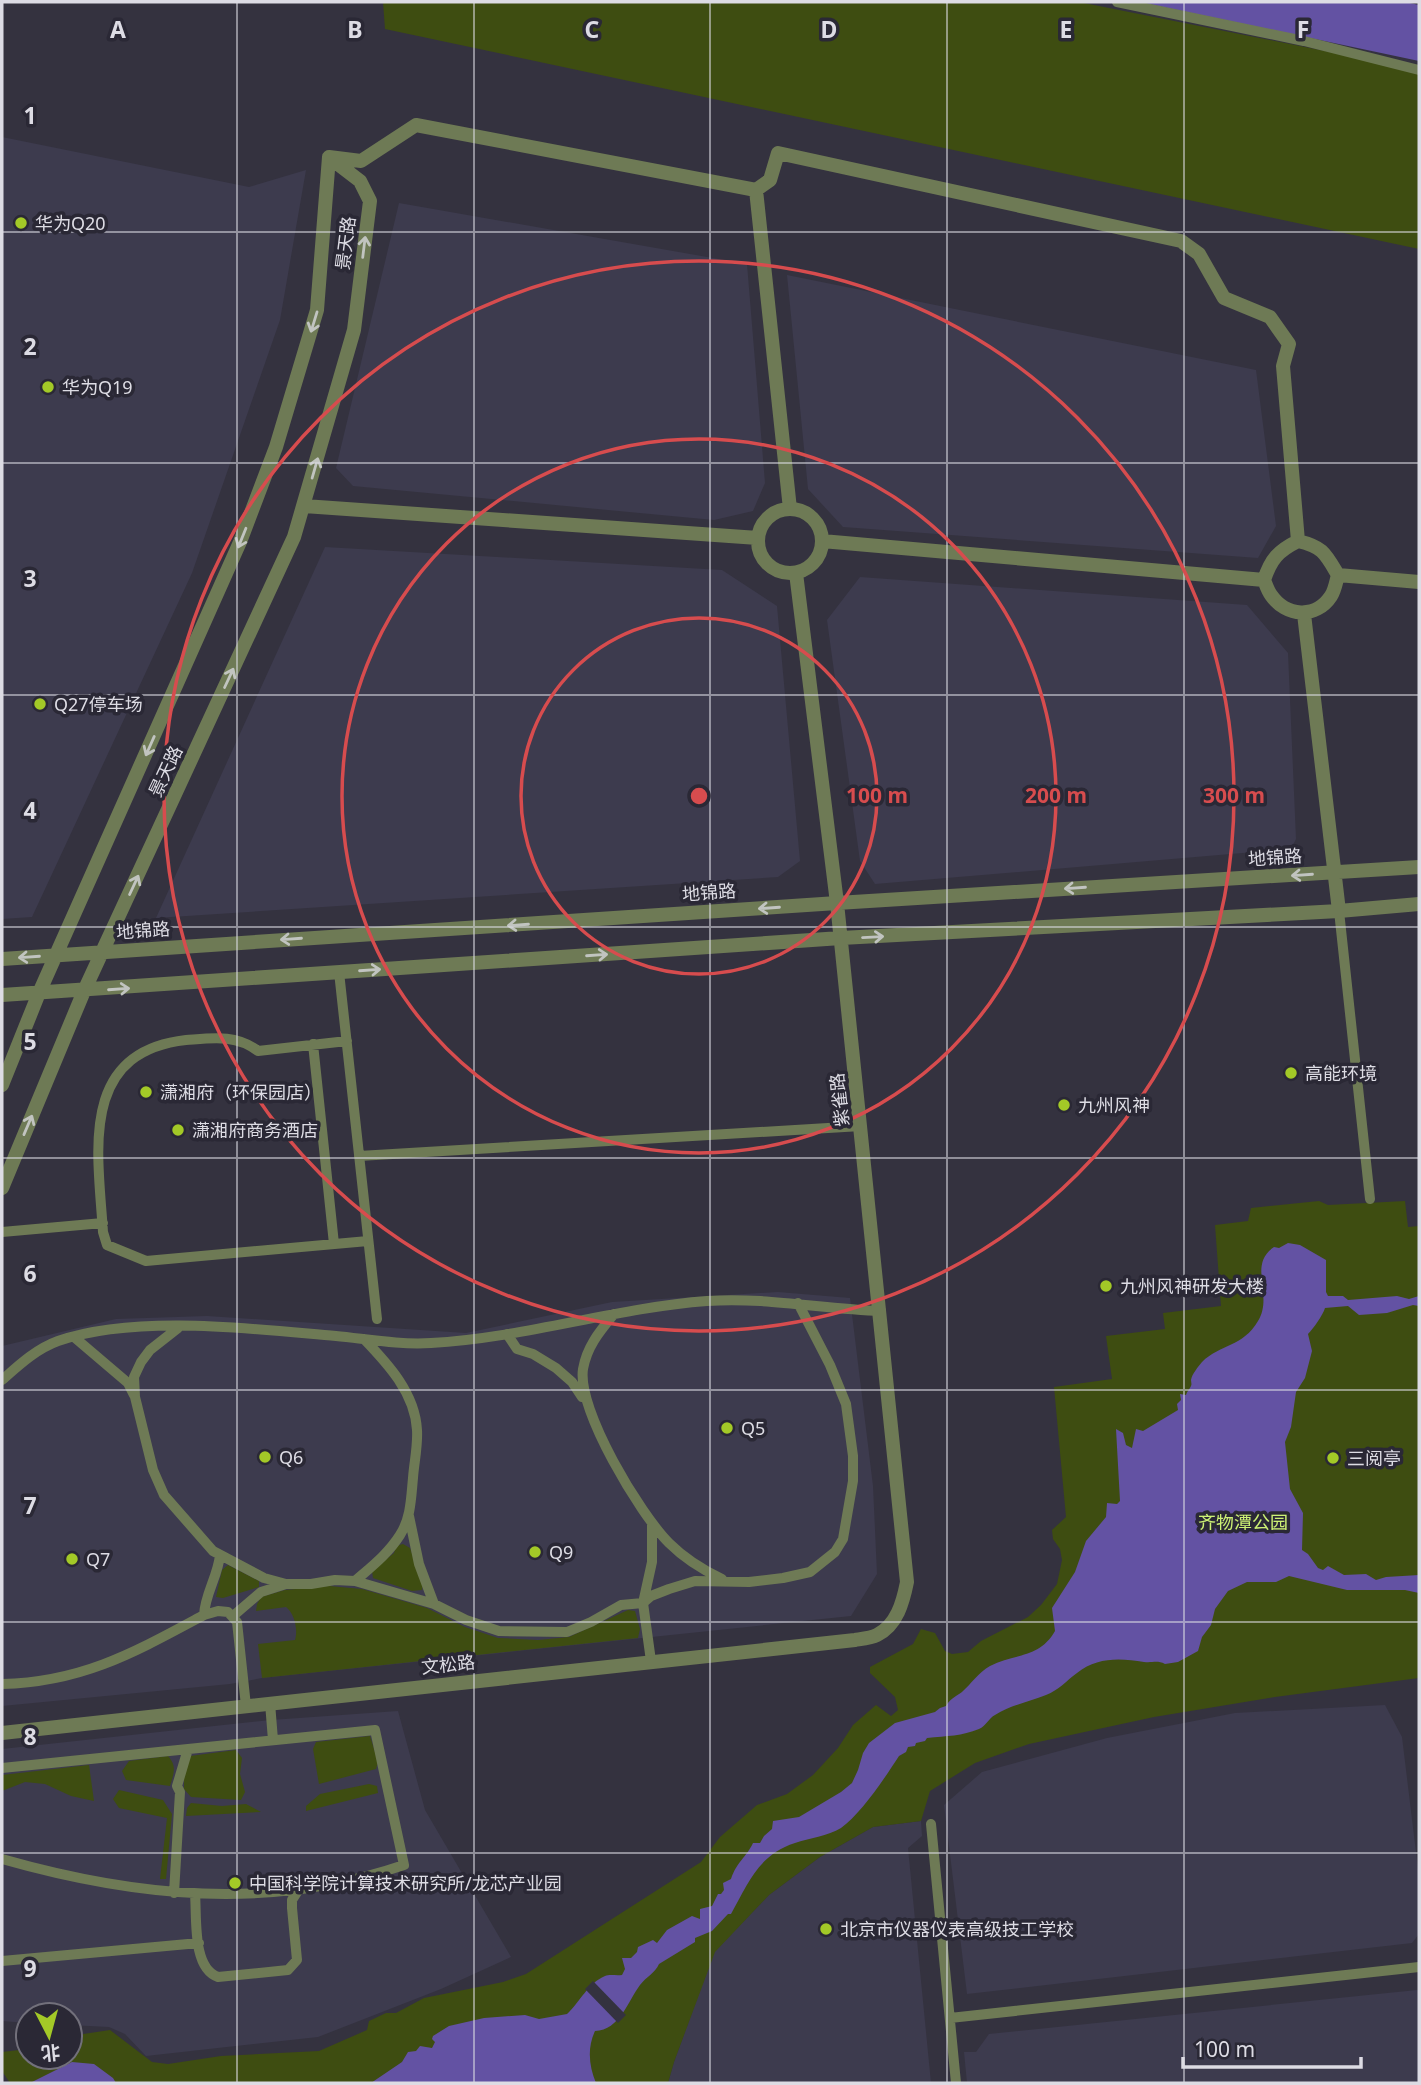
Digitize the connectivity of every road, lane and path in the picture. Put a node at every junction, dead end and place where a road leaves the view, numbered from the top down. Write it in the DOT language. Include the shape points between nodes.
graph roads {
  1 [pos="1117,2"];
  2 [pos="1419,70"];
  3 [pos="329,157"];
  4 [pos="756,190"];
  5 [pos="304,506"];
  6 [pos="790,509"];
  7 [pos="758,538"];
  8 [pos="822,541"];
  9 [pos="1298,541"];
  10 [pos="796,573"];
  11 [pos="1338,575"];
  12 [pos="1264,580"];
  13 [pos="1419,582"];
  14 [pos="1304,614"];
  15 [pos="1419,867"];
  16 [pos="1335,873"];
  17 [pos="837,903"];
  18 [pos="1419,904"];
  19 [pos="1339,911"];
  20 [pos="841,939"];
  21 [pos="103,952"];
  22 [pos="57,956"];
  23 [pos="2,959"];
  24 [pos="339,972"];
  25 [pos="84,991"];
  26 [pos="39,993"];
  27 [pos="2,995"];
  28 [pos="347,1041"];
  29 [pos="313,1044"];
  30 [pos="2,1085"];
  31 [pos="861,1126"];
  32 [pos="359,1156"];
  33 [pos="2,1188"];
  34 [pos="1370,1199"];
  35 [pos="103,1223"];
  36 [pos="2,1232"];
  37 [pos="368,1241"];
  38 [pos="334,1244"];
  39 [pos="798,1303"];
  40 [pos="881,1311"];
  41 [pos="614,1314"];
  42 [pos="377,1319"];
  43 [pos="180,1327"];
  44 [pos="507,1334"];
  45 [pos="74,1337"];
  46 [pos="364,1339"];
  47 [pos="2,1380"];
  48 [pos="135,1397"];
  49 [pos="588,1405"];
  50 [pos="409,1514"];
  51 [pos="652,1524"];
  52 [pos="220,1555"];
  53 [pos="723,1580"];
  54 [pos="355,1581"];
  55 [pos="286,1584"];
  56 [pos="643,1603"];
  57 [pos="434,1604"];
  58 [pos="204,1615"];
  59 [pos="233,1616"];
  60 [pos="892,1621"];
  61 [pos="651,1661"];
  62 [pos="2,1684"];
  63 [pos="270,1703"];
  64 [pos="246,1706"];
  65 [pos="2,1733"];
  66 [pos="273,1740"];
  67 [pos="188,1749"];
  68 [pos="2,1768"];
  69 [pos="931,1824"];
  70 [pos="2,1858"];
  71 [pos="299,1889"];
  72 [pos="174,1893"];
  73 [pos="195,1894"];
  74 [pos="199,1943"];
  75 [pos="2,1961"];
  76 [pos="1419,1967"];
  77 [pos="950,2018"];
  78 [pos="956,2083"];
  1 -- 2 [label="street"];
  3 -- 4 [label="street" via="361,161 416,125"];
  5 -- 3 [label="street, 景天路, one-way" via="354,330 370,201 360,181"];
  3 -- 22 [label="street, 景天路, one-way" via="317,310 276,447 240,542"];
  4 -- 6 [label="street"];
  4 -- 9 [label="street" via="770,180 778,153 1181,241 1199,254 1224,298 1270,317 1289,344 1283,366"];
  5 -- 7 [label="street"];
  21 -- 5 [label="street, 景天路, one-way" via="295,537"];
  6 -- 7 [label="street" via="772,514"];
  6 -- 8 [label="street" via="816,522"];
  7 -- 10 [label="street" via="768,565"];
  8 -- 10 [label="street" via="815,562"];
  8 -- 12 [label="street"];
  9 -- 11 [label="street" via="1316,545"];
  9 -- 12 [label="street" via="1282,550"];
  10 -- 17 [label="street, 紫雀路"];
  11 -- 13 [label="street"];
  11 -- 14 [label="street" via="1333,594 1321,608"];
  12 -- 14 [label="street" via="1271,596 1287,610"];
  14 -- 16 [label="street"];
  15 -- 16 [label="street, 地锦路"];
  16 -- 17 [label="street, 地锦路, one-way"];
  16 -- 19 [label="street"];
  17 -- 20 [label="street, 紫雀路"];
  17 -- 21 [label="street, 地锦路, one-way"];
  18 -- 19 [label="street"];
  20 -- 19 [label="street, one-way"];
  19 -- 34 [label="street"];
  24 -- 20 [label="street, one-way"];
  20 -- 31 [label="street, 紫雀路"];
  21 -- 22 [label="street, 地锦路"];
  21 -- 25 [label="street, 景天路"];
  22 -- 23 [label="street, 地锦路, one-way"];
  22 -- 26 [label="street, 景天路"];
  25 -- 24 [label="street, one-way"];
  24 -- 28 [label="street"];
  25 -- 26 [label="street"];
  33 -- 25 [label="street, 景天路, one-way"];
  26 -- 27 [label="street"];
  26 -- 30 [label="street, 景天路"];
  28 -- 29 [label="street"];
  28 -- 32 [label="street"];
  29 -- 35 [label="street" via="258,1051 233,1038 202,1039 154,1046 134,1057 108,1088 100,1114"];
  29 -- 38 [label="street"];
  31 -- 32 [label="street"];
  31 -- 40 [label="street, 紫雀路"];
  32 -- 37 [label="street"];
  35 -- 36 [label="street"];
  35 -- 38 [label="street" via="107,1245 146,1261"];
  37 -- 38 [label="street"];
  37 -- 42 [label="street"];
  39 -- 40 [label="street"];
  39 -- 41 [label="street" via="708,1301"];
  39 -- 53 [label="street" via="846,1404 853,1481 843,1539 835,1552 810,1572 748,1582"];
  40 -- 60 [label="street, 紫雀路" via="907,1582 902,1605"];
  41 -- 44 [label="street"];
  41 -- 49 [label="street" via="587,1353 583,1391"];
  43 -- 45 [label="street" via="131,1326"];
  43 -- 46 [label="street"];
  43 -- 48 [label="street" via="141,1362 134,1377"];
  44 -- 46 [label="street" via="426,1343"];
  44 -- 49 [label="street" via="517,1349 533,1354 572,1382"];
  45 -- 47 [label="street" via="32,1354"];
  45 -- 48 [label="street" via="128,1383"];
  46 -- 50 [label="street" via="401,1384 416,1422"];
  48 -- 52 [label="street" via="164,1495"];
  49 -- 51 [label="street" via="636,1502"];
  50 -- 54 [label="street" via="393,1545"];
  50 -- 57 [label="street" via="419,1564"];
  51 -- 53 [label="street" via="691,1564"];
  51 -- 56 [label="street" via="652,1562"];
  52 -- 55 [label="street"];
  52 -- 58 [label="street"];
  53 -- 56 [label="street" via="669,1588"];
  54 -- 55 [label="street"];
  54 -- 57 [label="street"];
  55 -- 59 [label="street" via="261,1592"];
  56 -- 57 [label="street" via="621,1605 568,1632 548,1633 499,1631"];
  56 -- 61 [label="street"];
  58 -- 59 [label="street" via="218,1611"];
  58 -- 62 [label="street" via="97,1668 46,1681"];
  59 -- 64 [label="street" via="239,1630"];
  60 -- 61 [label="street, 文松路" via="877,1635 855,1640"];
  61 -- 63 [label="street, 文松路"];
  63 -- 64 [label="street, 文松路"];
  63 -- 66 [label="street"];
  64 -- 65 [label="street, 文松路"];
  66 -- 67 [label="street"];
  66 -- 71 [label="street" via="375,1730 404,1865 369,1877"];
  67 -- 68 [label="street"];
  67 -- 72 [label="street" via="177,1786"];
  69 -- 77 [label="street"];
  70 -- 72 [label="street" via="81,1879"];
  71 -- 73 [label="street"];
  71 -- 74 [label="street" via="292,1900 297,1960 288,1970 211,1975 200,1959"];
  72 -- 73 [label="street"];
  73 -- 74 [label="street"];
  74 -- 75 [label="street"];
  76 -- 77 [label="street"];
  77 -- 78 [label="street"];
}
